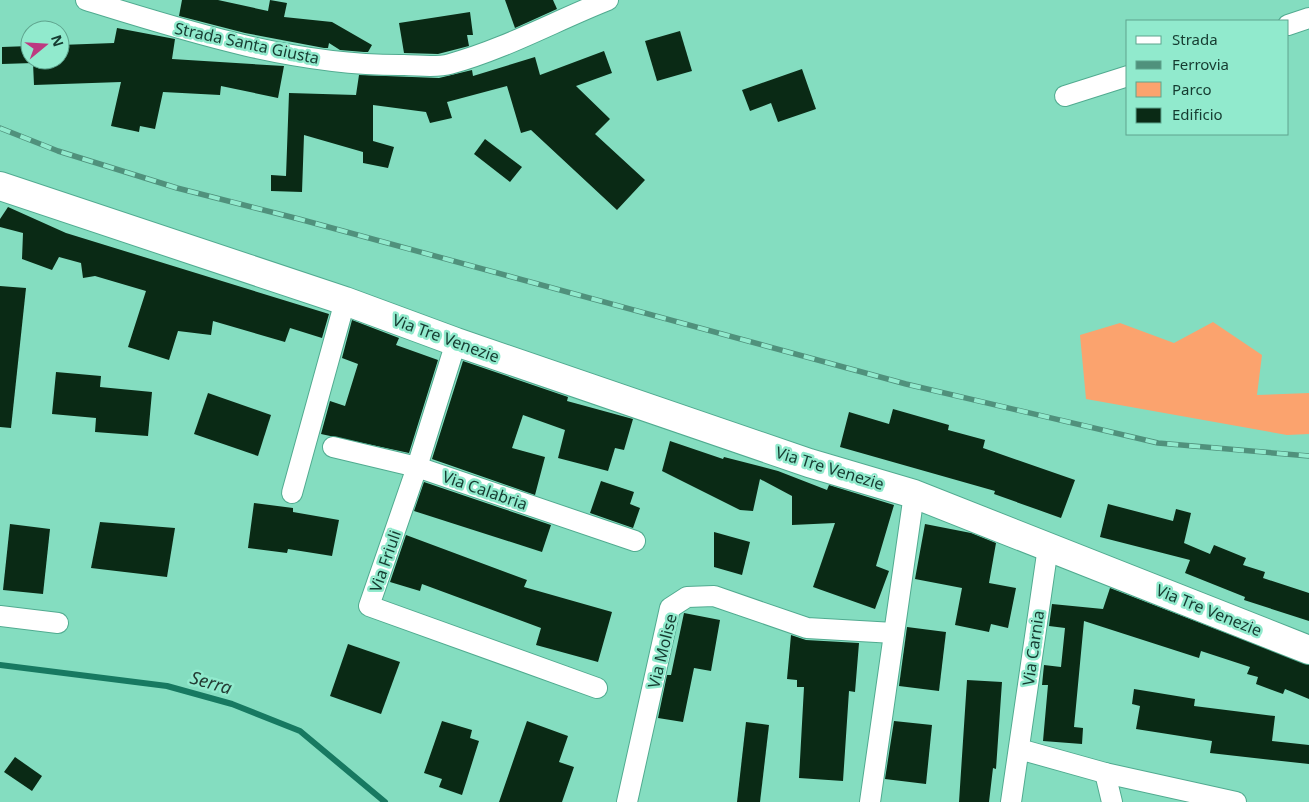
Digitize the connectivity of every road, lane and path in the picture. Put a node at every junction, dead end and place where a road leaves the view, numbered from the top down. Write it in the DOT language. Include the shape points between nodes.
graph roads {
  1 [pos="86,0"];
  2 [pos="598,2"];
  3 [pos="1309,18"];
  4 [pos="1289,25"];
  5 [pos="1126,77"];
  6 [pos="1065,96"];
  7 [pos="0,186"];
  8 [pos="345,302"];
  9 [pos="456,342"];
  10 [pos="332,447"];
  11 [pos="417,467"];
  12 [pos="292,493"];
  13 [pos="914,494"];
  14 [pos="635,541"];
  15 [pos="1048,547"];
  16 [pos="0,616"];
  17 [pos="58,623"];
  18 [pos="894,633"];
  19 [pos="1309,650"];
  20 [pos="597,688"];
  21 [pos="1018,749"];
  22 [pos="1105,773"];
  23 [pos="627,802"];
  24 [pos="870,802"];
  25 [pos="1011,802"];
  26 [pos="1112,802"];
  27 [pos="1236,802"];
  1 -- 2 [label="street, Strada Santa Giusta" via="185,31 277,53 365,66 448,65 532,34"];
  3 -- 4 [label="street"];
  5 -- 6 [label="street"];
  7 -- 8 [label="main road, Via Tre Venezie"];
  8 -- 9 [label="main road, Via Tre Venezie"];
  8 -- 12 [label="street"];
  9 -- 11 [label="street, Via Friuli"];
  9 -- 13 [label="main road, Via Tre Venezie" via="809,463"];
  10 -- 11 [label="street, Via Calabria"];
  11 -- 14 [label="street, Via Calabria"];
  11 -- 20 [label="street, Via Friuli" via="369,606"];
  13 -- 15 [label="main road, Via Tre Venezie"];
  13 -- 18 [label="street"];
  15 -- 19 [label="main road, Via Tre Venezie"];
  15 -- 21 [label="street, Via Carnia"];
  16 -- 17 [label="street"];
  18 -- 23 [label="street, Via Molise" via="807,628 714,596 687,597 670,608"];
  18 -- 24 [label="street"];
  21 -- 22 [label="street"];
  21 -- 25 [label="street, Via Carnia"];
  22 -- 26 [label="street"];
  22 -- 27 [label="street"];
}
